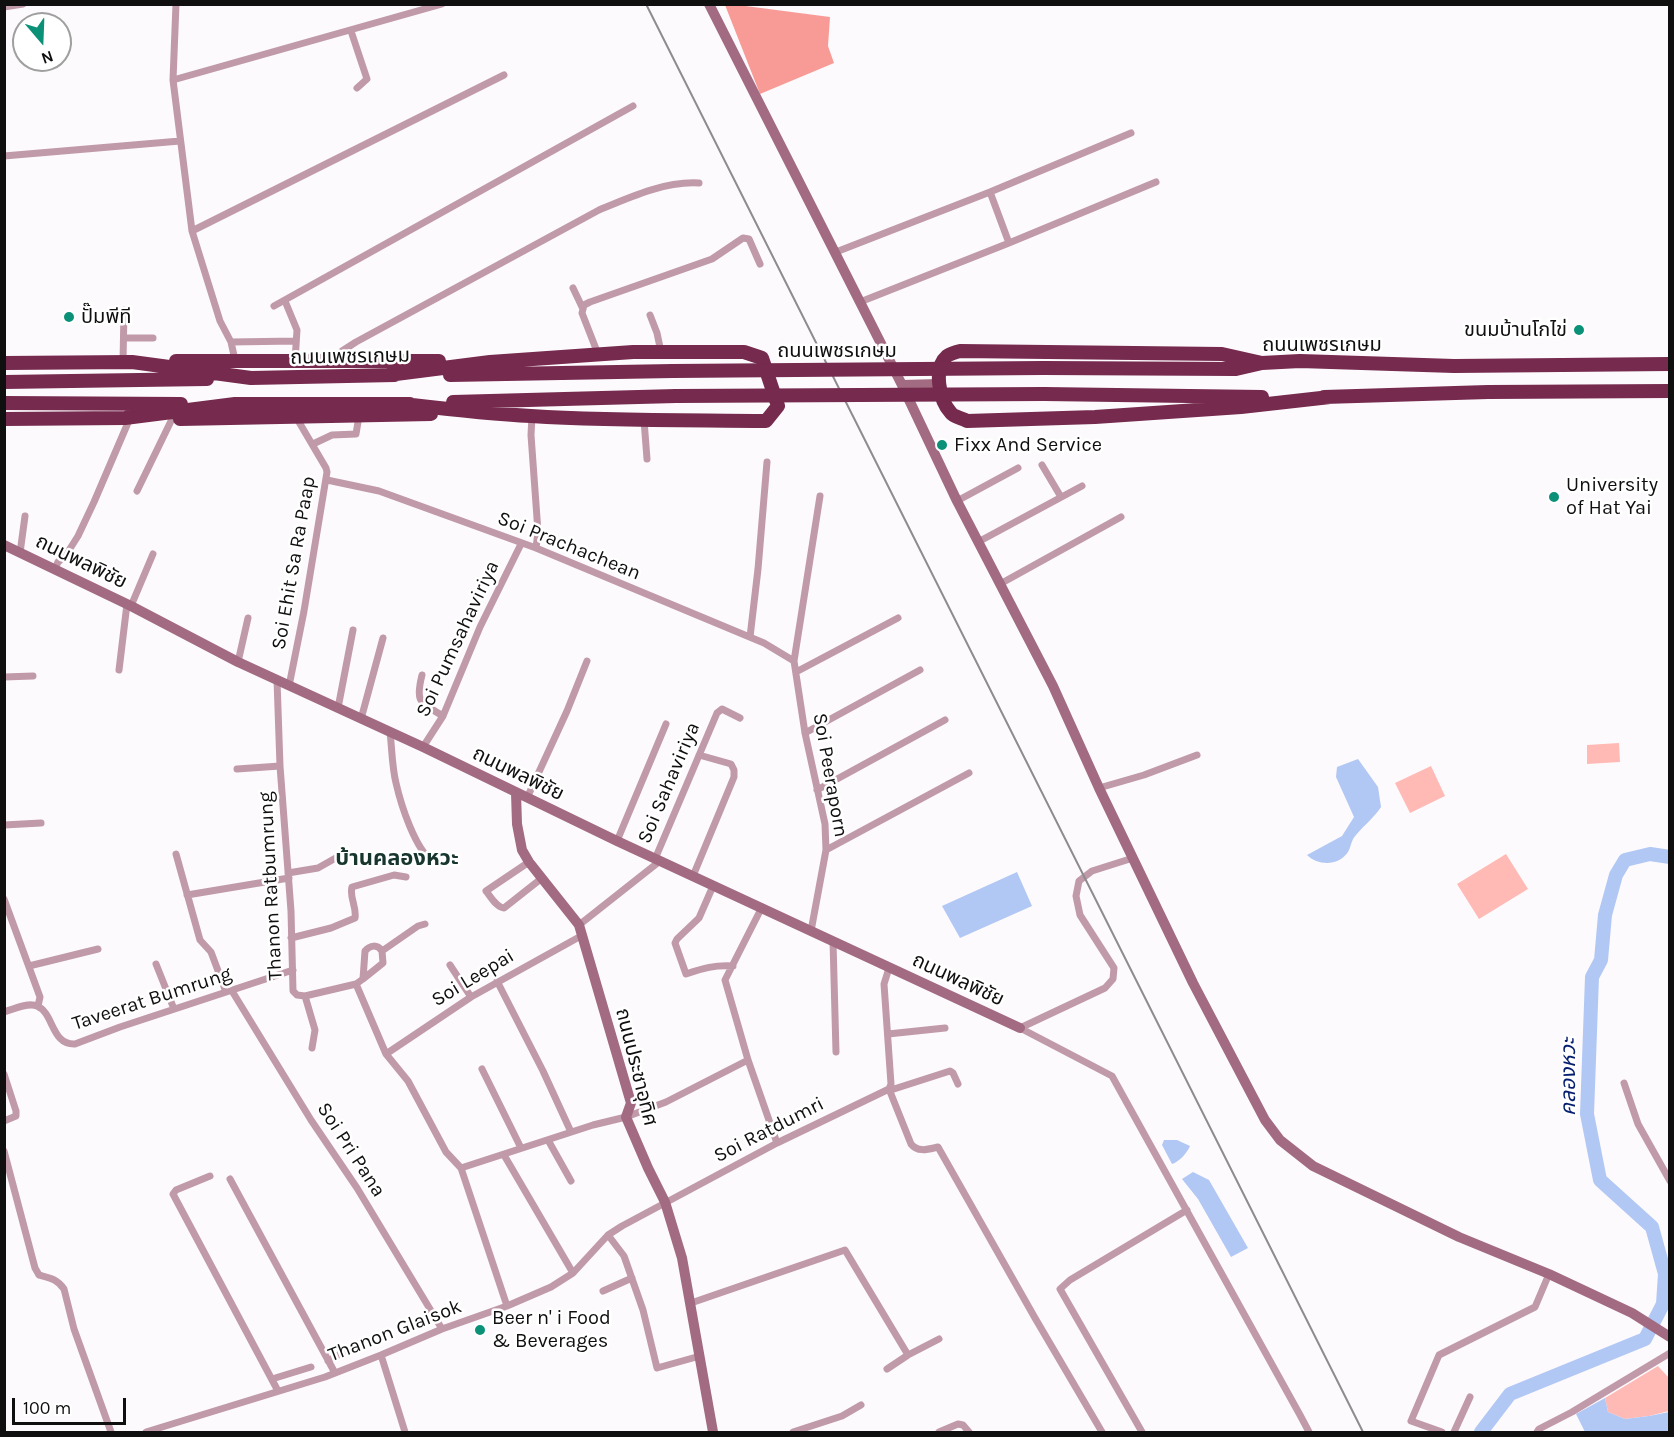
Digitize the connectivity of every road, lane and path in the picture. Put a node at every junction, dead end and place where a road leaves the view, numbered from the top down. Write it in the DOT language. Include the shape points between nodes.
graph roads {
  1 [pos="23,4"];
  2 [pos="176,4"];
  3 [pos="442,4"];
  4 [pos="709,4"];
  5 [pos="4,7"];
  6 [pos="351,31"];
  7 [pos="504,75"];
  8 [pos="173,80"];
  9 [pos="357,88"];
  10 [pos="633,106"];
  11 [pos="1131,134"];
  12 [pos="180,141"];
  13 [pos="4,156"];
  14 [pos="1156,182"];
  15 [pos="699,183"];
  16 [pos="990,192"];
  17 [pos="192,231"];
  18 [pos="1009,243"];
  19 [pos="836,252"];
  20 [pos="760,264"];
  21 [pos="573,288"];
  22 [pos="285,301"];
  23 [pos="860,302"];
  24 [pos="274,306"];
  25 [pos="583,309"];
  26 [pos="124,310"];
  27 [pos="650,315"];
  28 [pos="124,338"];
  29 [pos="153,338"];
  30 [pos="296,341"];
  31 [pos="231,342"];
  32 [pos="661,352"];
  33 [pos="598,354"];
  34 [pos="235,360"];
  35 [pos="339,360"];
  36 [pos="296,361"];
  37 [pos="128,362"];
  38 [pos="490,362"];
  39 [pos="4,363"];
  40 [pos="1262,363"];
  41 [pos="1670,364"];
  42 [pos="387,375"];
  43 [pos="251,378"];
  44 [pos="4,382"];
  45 [pos="939,384"];
  46 [pos="902,385"];
  47 [pos="1670,391"];
  48 [pos="1330,397"];
  49 [pos="4,403"];
  50 [pos="234,404"];
  51 [pos="403,404"];
  52 [pos="484,413"];
  53 [pos="359,416"];
  54 [pos="532,416"];
  55 [pos="296,417"];
  56 [pos="128,418"];
  57 [pos="4,419"];
  58 [pos="172,419"];
  59 [pos="644,420"];
  60 [pos="313,444"];
  61 [pos="647,459"];
  62 [pos="767,462"];
  63 [pos="1042,465"];
  64 [pos="1018,468"];
  65 [pos="327,480"];
  66 [pos="1082,486"];
  67 [pos="137,491"];
  68 [pos="820,496"];
  69 [pos="1061,497"];
  70 [pos="957,501"];
  71 [pos="25,516"];
  72 [pos="1121,517"];
  73 [pos="978,542"];
  74 [pos="521,544"];
  75 [pos="4,545"];
  76 [pos="536,548"];
  77 [pos="20,553"];
  78 [pos="153,554"];
  79 [pos="55,569"];
  80 [pos="1000,584"];
  81 [pos="129,605"];
  82 [pos="248,618"];
  83 [pos="898,618"];
  84 [pos="353,630"];
  85 [pos="750,637"];
  86 [pos="383,638"];
  87 [pos="587,661"];
  88 [pos="794,661"];
  89 [pos="238,662"];
  90 [pos="119,670"];
  91 [pos="920,670"];
  92 [pos="796,672"];
  93 [pos="422,675"];
  94 [pos="33,676"];
  95 [pos="4,677"];
  96 [pos="277,680"];
  97 [pos="289,686"];
  98 [pos="338,708"];
  99 [pos="443,716"];
  100 [pos="740,718"];
  101 [pos="361,719"];
  102 [pos="945,720"];
  103 [pos="666,724"];
  104 [pos="390,732"];
  105 [pos="805,733"];
  106 [pos="423,747"];
  107 [pos="699,755"];
  108 [pos="1197,755"];
  109 [pos="280,766"];
  110 [pos="237,769"];
  111 [pos="969,773"];
  112 [pos="1099,788"];
  113 [pos="818,790"];
  114 [pos="521,795"];
  115 [pos="41,823"];
  116 [pos="4,825"];
  117 [pos="616,841"];
  118 [pos="826,850"];
  119 [pos="176,854"];
  120 [pos="341,855"];
  121 [pos="1133,858"];
  122 [pos="657,860"];
  123 [pos="433,862"];
  124 [pos="529,862"];
  125 [pos="289,876"];
  126 [pos="693,876"];
  127 [pos="406,877"];
  128 [pos="542,878"];
  129 [pos="713,886"];
  130 [pos="188,895"];
  131 [pos="4,898"];
  132 [pos="762,907"];
  133 [pos="425,924"];
  134 [pos="580,930"];
  135 [pos="811,931"];
  136 [pos="291,938"];
  137 [pos="833,941"];
  138 [pos="98,949"];
  139 [pos="382,951"];
  140 [pos="156,964"];
  141 [pos="450,965"];
  142 [pos="29,966"];
  143 [pos="733,966"];
  144 [pos="889,968"];
  145 [pos="293,970"];
  146 [pos="497,981"];
  147 [pos="360,982"];
  148 [pos="229,992"];
  149 [pos="305,996"];
  150 [pos="471,997"];
  151 [pos="38,1006"];
  152 [pos="174,1009"];
  153 [pos="4,1011"];
  154 [pos="945,1028"];
  155 [pos="1020,1028"];
  156 [pos="888,1034"];
  157 [pos="312,1048"];
  158 [pos="836,1052"];
  159 [pos="386,1054"];
  160 [pos="748,1060"];
  161 [pos="482,1069"];
  162 [pos="4,1074"];
  163 [pos="1624,1083"];
  164 [pos="958,1084"];
  165 [pos="889,1089"];
  166 [pos="626,1117"];
  167 [pos="4,1121"];
  168 [pos="572,1132"];
  169 [pos="549,1140"];
  170 [pos="777,1143"];
  171 [pos="521,1149"];
  172 [pos="4,1151"];
  173 [pos="504,1155"];
  174 [pos="461,1168"];
  175 [pos="210,1176"];
  176 [pos="231,1179"];
  177 [pos="570,1181"];
  178 [pos="1670,1181"];
  179 [pos="665,1202"];
  180 [pos="1187,1210"];
  181 [pos="608,1235"];
  182 [pos="573,1273"];
  183 [pos="1549,1274"];
  184 [pos="632,1278"];
  185 [pos="603,1292"];
  186 [pos="691,1303"];
  187 [pos="507,1306"];
  188 [pos="442,1329"];
  189 [pos="1668,1336"];
  190 [pos="939,1339"];
  191 [pos="357,1344"];
  192 [pos="1670,1353"];
  193 [pos="908,1354"];
  194 [pos="381,1355"];
  195 [pos="700,1356"];
  196 [pos="328,1361"];
  197 [pos="311,1367"];
  198 [pos="886,1369"];
  199 [pos="335,1373"];
  200 [pos="272,1379"];
  201 [pos="278,1391"];
  202 [pos="1470,1397"];
  203 [pos="861,1405"];
  204 [pos="111,1432"];
  205 [pos="146,1432"];
  206 [pos="405,1432"];
  207 [pos="713,1432"];
  208 [pos="793,1432"];
  209 [pos="939,1432"];
  210 [pos="969,1432"];
  211 [pos="1102,1432"];
  212 [pos="1142,1432"];
  213 [pos="1309,1432"];
  214 [pos="1442,1432"];
  215 [pos="1454,1432"];
  216 [pos="1537,1432"];
  1 -- 5 [label="street"];
  2 -- 8 [label="street"];
  3 -- 6 [label="street"];
  4 -- 19 [label="street"];
  6 -- 8 [label="street"];
  6 -- 9 [label="street" via="367,79"];
  7 -- 17 [label="street"];
  8 -- 12 [label="street"];
  10 -- 22 [label="street"];
  11 -- 16 [label="street"];
  12 -- 13 [label="street"];
  12 -- 17 [label="street"];
  14 -- 18 [label="street"];
  15 -- 35 [label="street" via="667,186 599,210 356,342 342,351"];
  16 -- 18 [label="street"];
  16 -- 19 [label="street"];
  17 -- 31 [label="street" via="220,321"];
  18 -- 23 [label="street"];
  19 -- 23 [label="street"];
  20 -- 25 [label="street" via="749,239 743,238 712,259 590,302"];
  21 -- 25 [label="street"];
  22 -- 24 [label="street"];
  22 -- 30 [label="street" via="297,330"];
  23 -- 46 [label="street"];
  25 -- 33 [label="street"];
  26 -- 28 [label="street"];
  27 -- 32 [label="street"];
  28 -- 29 [label="street"];
  28 -- 37 [label="street"];
  30 -- 31 [label="street"];
  30 -- 36 [label="street"];
  31 -- 34 [label="street"];
  32 -- 33 [label="highway"];
  32 -- 59 [label="highway" via="744,352 762,358 778,406 766,421"];
  33 -- 38 [label="highway"];
  34 -- 36 [label="highway"];
  34 -- 37 [label="highway"];
  35 -- 36 [label="highway"];
  35 -- 38 [label="highway"];
  37 -- 39 [label="highway, ถนนเพชรเกษม"];
  37 -- 43 [label="highway, ถนนเพชรเกษม"];
  38 -- 42 [label="highway"];
  40 -- 41 [label="highway, ถนนเพชรเกษม"];
  40 -- 42 [label="highway, ถนนเพชรเกษม, bridge" via="1236,369"];
  40 -- 45 [label="highway" via="1222,354 960,351 939,366"];
  42 -- 43 [label="highway, ถนนเพชรเกษม"];
  43 -- 44 [label="highway"];
  45 -- 46 [label="street"];
  45 -- 48 [label="highway" via="952,415 967,421 1095,417"];
  46 -- 70 [label="street"];
  47 -- 48 [label="highway"];
  48 -- 51 [label="highway, bridge" via="676,396"];
  49 -- 50 [label="highway"];
  50 -- 51 [label="highway"];
  50 -- 56 [label="highway"];
  51 -- 52 [label="highway"];
  52 -- 53 [label="highway"];
  52 -- 54 [label="highway"];
  53 -- 55 [label="highway"];
  53 -- 60 [label="street" via="356,434 332,435"];
  54 -- 59 [label="highway"];
  54 -- 76 [label="street"];
  55 -- 58 [label="highway"];
  55 -- 60 [label="street, Soi Ehit Sa Ra Paap"];
  56 -- 57 [label="highway"];
  56 -- 58 [label="highway"];
  56 -- 79 [label="street" via="78,536"];
  58 -- 67 [label="street"];
  59 -- 61 [label="street"];
  60 -- 65 [label="street, Soi Ehit Sa Ra Paap" via="326,468"];
  62 -- 85 [label="street"];
  63 -- 69 [label="street"];
  64 -- 70 [label="street"];
  65 -- 74 [label="street, Soi Prachachean" via="379,491"];
  65 -- 97 [label="street, Soi Ehit Sa Ra Paap"];
  66 -- 69 [label="street"];
  68 -- 88 [label="street, Soi Peeraporn"];
  69 -- 73 [label="street"];
  70 -- 73 [label="street"];
  71 -- 77 [label="street"];
  72 -- 80 [label="street"];
  73 -- 80 [label="street"];
  74 -- 76 [label="street, Soi Prachachean"];
  74 -- 99 [label="street, Soi Pumsahaviriya" via="480,627"];
  75 -- 77 [label="street, ถนนพลพิชัย"];
  76 -- 85 [label="street, Soi Prachachean"];
  77 -- 79 [label="street, ถนนพลพิชัย"];
  78 -- 81 [label="street"];
  79 -- 81 [label="street, ถนนพลพิชัย"];
  80 -- 112 [label="street" via="1053,686"];
  81 -- 89 [label="street, ถนนพลพิชัย"];
  81 -- 90 [label="street"];
  82 -- 89 [label="street"];
  83 -- 92 [label="street"];
  84 -- 98 [label="street"];
  85 -- 88 [label="street, Soi Prachachean"];
  86 -- 101 [label="street"];
  87 -- 114 [label="street" via="567,711"];
  88 -- 92 [label="street, Soi Peeraporn"];
  89 -- 96 [label="street, ถนนพลพิชัย"];
  91 -- 105 [label="street"];
  92 -- 105 [label="street, Soi Peeraporn"];
  93 -- 99 [label="street" via="419,698"];
  94 -- 95 [label="street"];
  96 -- 97 [label="street, ถนนพลพิชัย"];
  96 -- 109 [label="street, Thanon Ratbumrung"];
  97 -- 98 [label="street, ถนนพลพิชัย"];
  98 -- 101 [label="street, ถนนพลพิชัย"];
  99 -- 106 [label="street, Soi Pumsahaviriya"];
  100 -- 107 [label="street, Soi Sahaviriya" via="719,709"];
  101 -- 104 [label="street, ถนนพลพิชัย"];
  102 -- 113 [label="street"];
  103 -- 117 [label="street"];
  104 -- 106 [label="street, ถนนพลพิชัย"];
  104 -- 123 [label="street" via="396,784 419,847"];
  105 -- 113 [label="street, Soi Peeraporn"];
  106 -- 114 [label="street, ถนนพลพิชัย"];
  107 -- 122 [label="street, Soi Sahaviriya"];
  107 -- 126 [label="street" via="731,764 734,777"];
  108 -- 112 [label="street"];
  109 -- 110 [label="street"];
  109 -- 125 [label="street, Thanon Ratbumrung"];
  111 -- 118 [label="street" via="948,789"];
  112 -- 121 [label="street"];
  113 -- 118 [label="street, Soi Peeraporn"];
  114 -- 117 [label="street, ถนนพลพิชัย"];
  114 -- 124 [label="street, ถนนประชาอุทิศ" via="517,824 522,850"];
  115 -- 116 [label="street"];
  117 -- 122 [label="street, ถนนพลพิชัย"];
  118 -- 135 [label="street, Soi Peeraporn"];
  119 -- 130 [label="street, Soi Pri Pana"];
  120 -- 125 [label="street" via="318,868"];
  121 -- 155 [label="street" via="1092,871 1078,881 1080,915 1114,968 1113,979 1106,988"];
  121 -- 183 [label="street" via="1193,983 1265,1120 1280,1140 1313,1166 1464,1239"];
  122 -- 126 [label="street, ถนนพลพิชัย"];
  122 -- 134 [label="street, Soi Leepai"];
  124 -- 128 [label="street, ถนนประชาอุทิศ"];
  124 -- 128 [label="street" via="486,891 497,905 504,908"];
  125 -- 130 [label="street"];
  125 -- 136 [label="street, Thanon Ratbumrung"];
  126 -- 129 [label="street, ถนนพลพิชัย"];
  127 -- 136 [label="street" via="394,875 352,887 355,918"];
  128 -- 134 [label="street, ถนนประชาอุทิศ"];
  129 -- 132 [label="street, ถนนพลพิชัย"];
  129 -- 143 [label="street" via="699,918 675,943 686,974 705,967"];
  130 -- 148 [label="street, Soi Pri Pana" via="200,940 211,952"];
  131 -- 142 [label="street"];
  132 -- 135 [label="street, ถนนพลพิชัย"];
  132 -- 143 [label="street"];
  133 -- 139 [label="street"];
  134 -- 146 [label="street, Soi Leepai"];
  134 -- 166 [label="street, ถนนประชาอุทิศ" via="631,1103"];
  135 -- 137 [label="street, ถนนพลพิชัย"];
  136 -- 145 [label="street, Thanon Ratbumrung"];
  137 -- 144 [label="street, ถนนพลพิชัย"];
  137 -- 158 [label="street"];
  138 -- 142 [label="street"];
  139 -- 147 [label="street" via="383,963"];
  139 -- 147 [label="street" via="373,946 365,951"];
  140 -- 152 [label="street"];
  141 -- 150 [label="street"];
  142 -- 151 [label="street" via="40,997"];
  143 -- 160 [label="street" via="725,980"];
  144 -- 155 [label="street, ถนนพลพิชัย"];
  144 -- 156 [label="street" via="884,984"];
  145 -- 148 [label="street, Taveerat Bumrung"];
  145 -- 149 [label="street, Thanon Ratbumrung" via="293,990"];
  146 -- 150 [label="street, Soi Leepai"];
  146 -- 168 [label="street"];
  147 -- 149 [label="street, Thanon Ratbumrung"];
  147 -- 159 [label="street"];
  148 -- 152 [label="street, Taveerat Bumrung"];
  148 -- 188 [label="street, Soi Pri Pana" via="357,1188"];
  149 -- 157 [label="street" via="315,1030"];
  150 -- 159 [label="street, Soi Leepai"];
  151 -- 152 [label="street, Taveerat Bumrung" via="67,1044"];
  151 -- 153 [label="street"];
  154 -- 156 [label="street"];
  155 -- 180 [label="street" via="1112,1076"];
  156 -- 165 [label="street"];
  159 -- 174 [label="street" via="408,1081 446,1152"];
  160 -- 166 [label="street" via="666,1102"];
  160 -- 170 [label="street"];
  161 -- 171 [label="street"];
  162 -- 167 [label="street" via="16,1116"];
  163 -- 178 [label="street" via="1638,1124"];
  164 -- 165 [label="street, Soi Ratdumri" via="950,1071"];
  165 -- 170 [label="street, Soi Ratdumri"];
  165 -- 211 [label="street" via="914,1148 938,1147"];
  166 -- 168 [label="street"];
  166 -- 179 [label="street, ถนนประชาอุทิศ"];
  168 -- 169 [label="street"];
  169 -- 171 [label="street"];
  169 -- 177 [label="street"];
  170 -- 179 [label="street, Soi Ratdumri"];
  171 -- 173 [label="street"];
  172 -- 204 [label="street" via="35,1268 39,1275 54,1279 64,1289"];
  173 -- 174 [label="street"];
  173 -- 182 [label="street"];
  174 -- 187 [label="street"];
  175 -- 200 [label="street" via="173,1194"];
  176 -- 196 [label="street"];
  179 -- 181 [label="street, Thanon Glaisok"];
  179 -- 186 [label="street, ถนนประชาอุทิศ"];
  180 -- 212 [label="street" via="1060,1289"];
  180 -- 213 [label="street"];
  181 -- 182 [label="street, Thanon Glaisok"];
  181 -- 184 [label="street" via="624,1256"];
  182 -- 187 [label="street, Thanon Glaisok"];
  183 -- 189 [label="street" via="1632,1313"];
  183 -- 214 [label="street" via="1535,1307 1439,1355 1411,1421"];
  184 -- 185 [label="street"];
  184 -- 195 [label="street" via="657,1368"];
  186 -- 193 [label="street" via="845,1250"];
  186 -- 195 [label="street, ถนนประชาอุทิศ"];
  187 -- 188 [label="street, Thanon Glaisok"];
  188 -- 194 [label="street, Thanon Glaisok"];
  190 -- 193 [label="street"];
  191 -- 196 [label="street"];
  192 -- 216 [label="street"];
  193 -- 198 [label="street"];
  194 -- 199 [label="street, Thanon Glaisok"];
  194 -- 206 [label="street"];
  195 -- 207 [label="street, ถนนประชาอุทิศ"];
  196 -- 199 [label="street"];
  197 -- 200 [label="street"];
  199 -- 201 [label="street, Thanon Glaisok"];
  200 -- 201 [label="street"];
  201 -- 205 [label="street, Thanon Glaisok"];
  202 -- 215 [label="street"];
  203 -- 208 [label="street" via="842,1416"];
  209 -- 210 [label="street" via="958,1424"];
}
